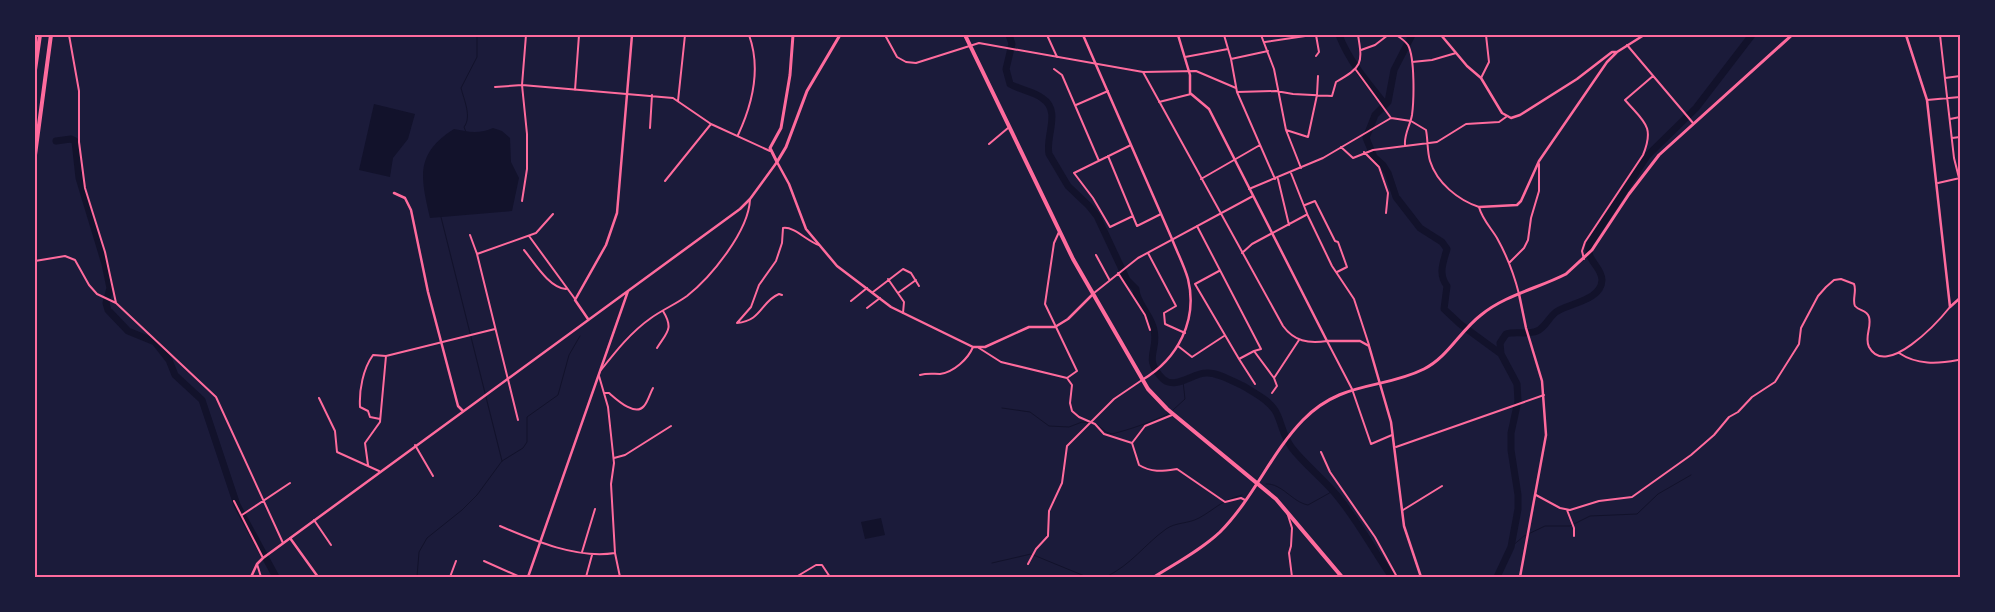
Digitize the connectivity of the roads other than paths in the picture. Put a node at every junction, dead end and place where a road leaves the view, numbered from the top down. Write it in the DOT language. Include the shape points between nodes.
graph roads {
  1 [pos="40,35"];
  2 [pos="51,35"];
  3 [pos="69,35"];
  4 [pos="526,35"];
  5 [pos="579,35"];
  6 [pos="632,35"];
  7 [pos="685,35"];
  8 [pos="749,35"];
  9 [pos="792,35"];
  10 [pos="840,35"];
  11 [pos="885,35"];
  12 [pos="965,35"];
  13 [pos="1046,35"];
  14 [pos="1083,35"];
  15 [pos="1178,35"];
  16 [pos="1224,35"];
  17 [pos="1261,35"];
  18 [pos="1312,35"];
  19 [pos="1316,35"];
  20 [pos="1358,35"];
  21 [pos="1388,35"];
  22 [pos="1396,35"];
  23 [pos="1441,35"];
  24 [pos="1486,35"];
  25 [pos="1644,35"];
  26 [pos="1792,35"];
  27 [pos="1906,35"];
  28 [pos="1940,35"];
  29 [pos="1265,42"];
  30 [pos="970,44"];
  31 [pos="1627,45"];
  32 [pos="1228,49"];
  33 [pos="1361,50"];
  34 [pos="1268,51"];
  35 [pos="1617,52"];
  36 [pos="1456,53"];
  37 [pos="1316,56"];
  38 [pos="1057,57"];
  39 [pos="1185,58"];
  40 [pos="1231,59"];
  41 [pos="1411,62"];
  42 [pos="1095,64"];
  43 [pos="1054,69"];
  44 [pos="35,70"];
  45 [pos="1189,70"];
  46 [pos="1356,70"];
  47 [pos="1143,72"];
  48 [pos="1318,76"];
  49 [pos="1653,76"];
  50 [pos="1960,76"];
  51 [pos="1481,78"];
  52 [pos="1945,78"];
  53 [pos="522,85"];
  54 [pos="495,87"];
  55 [pos="1236,88"];
  56 [pos="575,90"];
  57 [pos="1108,90"];
  58 [pos="1236,92"];
  59 [pos="1279,92"];
  60 [pos="628,94"];
  61 [pos="1191,94"];
  62 [pos="1317,95"];
  63 [pos="652,96"];
  64 [pos="1960,97"];
  65 [pos="1947,99"];
  66 [pos="1927,100"];
  67 [pos="678,101"];
  68 [pos="1159,102"];
  69 [pos="1075,105"];
  70 [pos="1506,117"];
  71 [pos="1391,118"];
  72 [pos="1960,118"];
  73 [pos="1950,119"];
  74 [pos="1411,121"];
  75 [pos="1692,122"];
  76 [pos="711,124"];
  77 [pos="650,128"];
  78 [pos="1009,128"];
  79 [pos="1286,130"];
  80 [pos="738,135"];
  81 [pos="1960,137"];
  82 [pos="1952,138"];
  83 [pos="989,144"];
  84 [pos="1428,144"];
  85 [pos="1131,145"];
  86 [pos="1260,145"];
  87 [pos="1405,145"];
  88 [pos="1341,147"];
  89 [pos="770,151"];
  90 [pos="1366,151"];
  91 [pos="35,156"];
  92 [pos="1108,156"];
  93 [pos="1954,158"];
  94 [pos="1960,158"];
  95 [pos="1099,161"];
  96 [pos="1235,161"];
  97 [pos="1539,161"];
  98 [pos="777,162"];
  99 [pos="1301,168"];
  100 [pos="1291,173"];
  101 [pos="1960,178"];
  102 [pos="1200,179"];
  103 [pos="1276,179"];
  104 [pos="665,181"];
  105 [pos="1938,183"];
  106 [pos="1250,189"];
  107 [pos="394,193"];
  108 [pos="1253,196"];
  109 [pos="750,199"];
  110 [pos="522,201"];
  111 [pos="1304,205"];
  112 [pos="1479,207"];
  113 [pos="1220,213"];
  114 [pos="1386,213"];
  115 [pos="553,214"];
  116 [pos="1161,214"];
  117 [pos="1307,215"];
  118 [pos="1133,216"];
  119 [pos="1289,225"];
  120 [pos="1198,226"];
  121 [pos="1059,231"];
  122 [pos="1272,234"];
  123 [pos="470,235"];
  124 [pos="530,236"];
  125 [pos="1172,239"];
  126 [pos="819,245"];
  127 [pos="524,250"];
  128 [pos="1148,253"];
  129 [pos="1242,253"];
  130 [pos="477,254"];
  131 [pos="1096,255"];
  132 [pos="1585,259"];
  133 [pos="35,261"];
  134 [pos="1509,263"];
  135 [pos="1219,271"];
  136 [pos="1337,272"];
  137 [pos="1118,273"];
  138 [pos="888,279"];
  139 [pos="916,280"];
  140 [pos="1109,280"];
  141 [pos="919,286"];
  142 [pos="867,288"];
  143 [pos="566,289"];
  144 [pos="629,290"];
  145 [pos="872,292"];
  146 [pos="898,293"];
  147 [pos="1519,294"];
  148 [pos="1092,295"];
  149 [pos="782,296"];
  150 [pos="880,298"];
  151 [pos="1960,298"];
  152 [pos="576,300"];
  153 [pos="851,301"];
  154 [pos="116,303"];
  155 [pos="867,308"];
  156 [pos="1950,308"];
  157 [pos="663,311"];
  158 [pos="903,313"];
  159 [pos="588,319"];
  160 [pos="1056,327"];
  161 [pos="494,329"];
  162 [pos="1150,330"];
  163 [pos="1184,333"];
  164 [pos="1224,336"];
  165 [pos="1299,340"];
  166 [pos="1327,341"];
  167 [pos="442,342"];
  168 [pos="1178,346"];
  169 [pos="1370,346"];
  170 [pos="973,347"];
  171 [pos="657,348"];
  172 [pos="979,348"];
  173 [pos="1254,351"];
  174 [pos="1898,353"];
  175 [pos="386,356"];
  176 [pos="1239,360"];
  177 [pos="1958,360"];
  178 [pos="601,370"];
  179 [pos="920,375"];
  180 [pos="599,376"];
  181 [pos="1068,378"];
  182 [pos="1274,378"];
  183 [pos="508,380"];
  184 [pos="1142,380"];
  185 [pos="1381,382"];
  186 [pos="1255,384"];
  187 [pos="653,388"];
  188 [pos="1352,389"];
  189 [pos="605,393"];
  190 [pos="1272,393"];
  191 [pos="1544,395"];
  192 [pos="320,398"];
  193 [pos="462,411"];
  194 [pos="1173,415"];
  195 [pos="380,419"];
  196 [pos="518,420"];
  197 [pos="1091,422"];
  198 [pos="670,426"];
  199 [pos="1393,434"];
  200 [pos="1132,442"];
  201 [pos="415,445"];
  202 [pos="1396,447"];
  203 [pos="1321,452"];
  204 [pos="614,458"];
  205 [pos="368,465"];
  206 [pos="379,471"];
  207 [pos="433,476"];
  208 [pos="290,483"];
  209 [pos="1257,483"];
  210 [pos="1442,486"];
  211 [pos="1536,494"];
  212 [pos="1245,500"];
  213 [pos="234,501"];
  214 [pos="263,502"];
  215 [pos="595,509"];
  216 [pos="1403,510"];
  217 [pos="1567,510"];
  218 [pos="1287,511"];
  219 [pos="241,515"];
  220 [pos="314,520"];
  221 [pos="500,526"];
  222 [pos="1574,536"];
  223 [pos="290,538"];
  224 [pos="540,542"];
  225 [pos="283,543"];
  226 [pos="331,545"];
  227 [pos="582,552"];
  228 [pos="615,553"];
  229 [pos="593,554"];
  230 [pos="263,558"];
  231 [pos="456,561"];
  232 [pos="484,561"];
  233 [pos="257,564"];
  234 [pos="1028,564"];
  235 [pos="252,577"];
  236 [pos="261,577"];
  237 [pos="318,577"];
  238 [pos="450,577"];
  239 [pos="520,577"];
  240 [pos="528,577"];
  241 [pos="586,577"];
  242 [pos="620,577"];
  243 [pos="796,577"];
  244 [pos="830,577"];
  245 [pos="1154,577"];
  246 [pos="1292,577"];
  247 [pos="1342,577"];
  248 [pos="1398,577"];
  249 [pos="1421,577"];
  250 [pos="1520,577"];
  1 -- 44 [label="main road"];
  2 -- 91 [label="main road"];
  3 -- 154 [label="street" via="79,91 79,142 85,188 106,252"];
  4 -- 53 [label="street"];
  5 -- 56 [label="street"];
  6 -- 60 [label="street"];
  7 -- 67 [label="street"];
  8 -- 80 [label="street" via="755,51 754,82 749,108"];
  9 -- 89 [label="main road" via="790,75 781,128"];
  10 -- 98 [label="main road" via="807,91 789,142"];
  11 -- 30 [label="street" via="897,57 912,63"];
  12 -- 30 [label="main road"];
  13 -- 38 [label="street"];
  14 -- 42 [label="street"];
  15 -- 39 [label="street"];
  16 -- 32 [label="street"];
  17 -- 29 [label="street"];
  18 -- 29 [label="street"];
  19 -- 37 [label="street" via="1319,52"];
  20 -- 33 [label="street"];
  21 -- 33 [label="street" via="1370,48"];
  22 -- 41 [label="street" via="1409,46"];
  23 -- 36 [label="street"];
  24 -- 51 [label="street" via="1489,62"];
  25 -- 31 [label="street"];
  26 -- 75 [label="main road"];
  27 -- 66 [label="street"];
  28 -- 52 [label="street"];
  29 -- 34 [label="street"];
  30 -- 38 [label="street" via="1001,46"];
  30 -- 78 [label="main road"];
  31 -- 35 [label="street"];
  31 -- 49 [label="street"];
  32 -- 39 [label="street"];
  32 -- 40 [label="street"];
  33 -- 46 [label="street"];
  34 -- 40 [label="street"];
  34 -- 59 [label="street"];
  35 -- 70 [label="street" via="1612,52 1576,80 1520,115"];
  35 -- 97 [label="street"];
  36 -- 41 [label="street"];
  36 -- 51 [label="street"];
  38 -- 42 [label="street"];
  39 -- 45 [label="street"];
  40 -- 55 [label="street"];
  41 -- 74 [label="street"];
  42 -- 47 [label="street"];
  42 -- 57 [label="street"];
  43 -- 69 [label="street" via="1062,75"];
  45 -- 47 [label="street"];
  45 -- 55 [label="street"];
  45 -- 61 [label="street"];
  46 -- 62 [label="street" via="1336,82 1332,96"];
  46 -- 71 [label="street"];
  47 -- 68 [label="street"];
  48 -- 62 [label="street"];
  49 -- 75 [label="street"];
  49 -- 132 [label="street" via="1625,100 1646,125 1650,134 1648,142 1643,155 1585,242 1582,251"];
  50 -- 52 [label="street"];
  51 -- 70 [label="street"];
  52 -- 65 [label="street"];
  53 -- 54 [label="street"];
  53 -- 56 [label="street"];
  53 -- 110 [label="street" via="528,160"];
  55 -- 58 [label="street"];
  56 -- 60 [label="street"];
  57 -- 69 [label="street"];
  57 -- 85 [label="street"];
  58 -- 59 [label="street"];
  58 -- 86 [label="street"];
  59 -- 62 [label="street"];
  59 -- 79 [label="street"];
  60 -- 63 [label="street"];
  60 -- 152 [label="street" via="615,222"];
  61 -- 68 [label="street"];
  61 -- 96 [label="street" via="1209,109"];
  62 -- 79 [label="street" via="1308,137"];
  63 -- 67 [label="street"];
  63 -- 77 [label="street"];
  64 -- 65 [label="street"];
  65 -- 66 [label="street"];
  65 -- 73 [label="street"];
  66 -- 105 [label="street"];
  67 -- 76 [label="street"];
  68 -- 102 [label="street"];
  69 -- 95 [label="street"];
  70 -- 84 [label="street" via="1499,122 1466,124 1440,141"];
  71 -- 74 [label="street"];
  71 -- 88 [label="street"];
  72 -- 73 [label="street"];
  73 -- 82 [label="street"];
  74 -- 84 [label="street" via="1425,128"];
  74 -- 87 [label="street"];
  75 -- 132 [label="main road" via="1648,168"];
  76 -- 80 [label="street"];
  76 -- 104 [label="street"];
  78 -- 83 [label="street"];
  78 -- 121 [label="main road"];
  79 -- 99 [label="street"];
  80 -- 89 [label="street"];
  81 -- 82 [label="street"];
  82 -- 93 [label="street"];
  84 -- 87 [label="street"];
  84 -- 112 [label="street" via="1433,168 1453,194"];
  85 -- 92 [label="street"];
  85 -- 116 [label="street"];
  86 -- 96 [label="street"];
  86 -- 103 [label="street"];
  87 -- 90 [label="street"];
  88 -- 90 [label="street" via="1353,158"];
  88 -- 99 [label="street"];
  89 -- 98 [label="main road"];
  90 -- 114 [label="street" via="1378,167 1388,193"];
  92 -- 95 [label="street"];
  92 -- 118 [label="street"];
  93 -- 94 [label="street"];
  93 -- 101 [label="street"];
  95 -- 118 [label="street" via="1074,173 1110,227"];
  96 -- 102 [label="street"];
  96 -- 106 [label="street"];
  97 -- 112 [label="street" via="1521,202"];
  97 -- 134 [label="street" via="1539,191 1530,218 1528,240"];
  98 -- 109 [label="street"];
  98 -- 126 [label="street" via="806,229"];
  99 -- 100 [label="street"];
  100 -- 103 [label="street"];
  100 -- 111 [label="street"];
  101 -- 105 [label="street"];
  102 -- 113 [label="street"];
  103 -- 106 [label="street"];
  103 -- 119 [label="street"];
  105 -- 156 [label="street"];
  106 -- 108 [label="street"];
  107 -- 167 [label="street" via="404,198 411,210"];
  108 -- 113 [label="street"];
  108 -- 122 [label="street"];
  109 -- 144 [label="street"];
  109 -- 157 [label="street" via="739,232 719,264 696,288"];
  111 -- 117 [label="street"];
  111 -- 136 [label="street" via="1315,201 1338,242 1347,267"];
  112 -- 134 [label="street"];
  113 -- 120 [label="street"];
  113 -- 129 [label="street"];
  115 -- 124 [label="street"];
  116 -- 118 [label="street" via="1137,226"];
  116 -- 125 [label="street"];
  117 -- 119 [label="street"];
  117 -- 136 [label="street"];
  119 -- 122 [label="street"];
  120 -- 125 [label="street"];
  120 -- 135 [label="street"];
  121 -- 148 [label="main road"];
  121 -- 160 [label="street" via="1045,297"];
  122 -- 129 [label="street"];
  122 -- 166 [label="street"];
  123 -- 130 [label="street"];
  124 -- 130 [label="street"];
  124 -- 143 [label="street"];
  125 -- 128 [label="street"];
  125 -- 163 [label="street" via="1190,289 1190,312"];
  126 -- 142 [label="street" via="837,266"];
  126 -- 149 [label="street" via="789,228 782,228 782,243 776,261 760,285 752,307 737,323 754,318 774,296"];
  127 -- 143 [label="street" via="548,279"];
  128 -- 137 [label="street"];
  128 -- 163 [label="street" via="1176,306 1164,313 1165,324"];
  129 -- 165 [label="street" via="1283,326"];
  130 -- 161 [label="street"];
  131 -- 140 [label="street"];
  132 -- 147 [label="main road" via="1566,274"];
  133 -- 154 [label="street" via="72,258 97,294"];
  134 -- 147 [label="street"];
  135 -- 164 [label="street" via="1195,284"];
  135 -- 173 [label="street" via="1260,349"];
  136 -- 169 [label="street" via="1354,299"];
  137 -- 140 [label="street"];
  137 -- 162 [label="street" via="1145,315"];
  138 -- 139 [label="street" via="903,269"];
  138 -- 145 [label="street"];
  138 -- 146 [label="street"];
  139 -- 141 [label="street"];
  139 -- 146 [label="street"];
  140 -- 148 [label="street"];
  142 -- 145 [label="street"];
  142 -- 153 [label="street"];
  143 -- 152 [label="street"];
  144 -- 159 [label="street"];
  144 -- 178 [label="street"];
  145 -- 150 [label="street"];
  146 -- 158 [label="street" via="904,304"];
  147 -- 185 [label="main road" via="1487,310 1429,366"];
  147 -- 191 [label="street"];
  148 -- 160 [label="street"];
  148 -- 184 [label="main road"];
  150 -- 155 [label="street"];
  150 -- 158 [label="street"];
  151 -- 156 [label="street"];
  152 -- 159 [label="street"];
  154 -- 214 [label="street" via="216,397"];
  156 -- 174 [label="street" via="1912,345"];
  157 -- 171 [label="street" via="670,327"];
  157 -- 178 [label="street" via="621,346"];
  158 -- 170 [label="street"];
  159 -- 183 [label="street"];
  160 -- 172 [label="street" via="1029,327"];
  160 -- 181 [label="street" via="1077,371"];
  161 -- 167 [label="street"];
  161 -- 183 [label="street"];
  163 -- 168 [label="street"];
  164 -- 168 [label="street" via="1192,357"];
  164 -- 176 [label="street"];
  165 -- 166 [label="street"];
  165 -- 182 [label="street"];
  166 -- 169 [label="street" via="1360,341"];
  166 -- 188 [label="street"];
  167 -- 175 [label="street"];
  167 -- 193 [label="street"];
  168 -- 184 [label="street" via="1162,366"];
  169 -- 185 [label="street"];
  170 -- 172 [label="street"];
  170 -- 179 [label="street" via="953,369"];
  172 -- 181 [label="street" via="1001,362"];
  173 -- 176 [label="street"];
  173 -- 182 [label="street"];
  174 -- 177 [label="street" via="1930,363"];
  174 -- 217 [label="street" via="1886,358 1877,356 1866,339 1870,319 1854,302 1854,284 1841,278 1834,280 1818,296 1800,328 1799,344 1775,382 1729,417 1701,446 1632,498 1599,501"];
  175 -- 195 [label="street"];
  175 -- 195 [label="street" via="373,355 368,362 360,395 360,407 370,416"];
  176 -- 186 [label="street"];
  178 -- 180 [label="street"];
  180 -- 189 [label="street"];
  180 -- 224 [label="street"];
  181 -- 197 [label="street" via="1072,385 1072,411"];
  182 -- 190 [label="street" via="1277,386"];
  183 -- 193 [label="street"];
  183 -- 196 [label="street"];
  184 -- 194 [label="main road"];
  184 -- 197 [label="street" via="1114,399"];
  185 -- 188 [label="main road"];
  185 -- 199 [label="street"];
  187 -- 189 [label="street" via="644,407 639,409 632,409"];
  188 -- 199 [label="street" via="1371,444"];
  188 -- 209 [label="main road" via="1315,410 1292,434"];
  189 -- 204 [label="street"];
  191 -- 202 [label="street"];
  191 -- 211 [label="street" via="1546,435"];
  192 -- 205 [label="street" via="335,431 337,452"];
  193 -- 201 [label="street"];
  194 -- 200 [label="street" via="1145,426"];
  194 -- 209 [label="main road"];
  195 -- 205 [label="street" via="366,443"];
  197 -- 200 [label="street" via="1104,434"];
  197 -- 234 [label="street" via="1067,446 1062,483 1049,511 1048,536"];
  198 -- 204 [label="street" via="625,455"];
  199 -- 202 [label="street"];
  200 -- 212 [label="street" via="1139,466 1156,471 1177,469 1225,502"];
  201 -- 206 [label="street"];
  201 -- 207 [label="street"];
  202 -- 216 [label="street"];
  203 -- 248 [label="street" via="1330,472"];
  204 -- 228 [label="street" via="611,484"];
  205 -- 206 [label="street"];
  206 -- 220 [label="street"];
  208 -- 214 [label="street"];
  209 -- 212 [label="main road"];
  209 -- 218 [label="main road"];
  210 -- 216 [label="street"];
  211 -- 217 [label="street"];
  211 -- 250 [label="street"];
  212 -- 245 [label="main road" via="1219,532"];
  213 -- 219 [label="street"];
  214 -- 219 [label="street"];
  214 -- 225 [label="street"];
  215 -- 227 [label="street"];
  216 -- 249 [label="street" via="1404,526"];
  217 -- 222 [label="street"];
  218 -- 246 [label="street" via="1292,528 1288,553"];
  218 -- 247 [label="main road"];
  219 -- 230 [label="street"];
  220 -- 223 [label="street"];
  220 -- 226 [label="street"];
  221 -- 224 [label="street"];
  223 -- 225 [label="street"];
  223 -- 237 [label="street"];
  224 -- 227 [label="street"];
  224 -- 240 [label="street"];
  225 -- 230 [label="street"];
  227 -- 229 [label="street"];
  228 -- 229 [label="street"];
  228 -- 242 [label="street"];
  229 -- 241 [label="street"];
  230 -- 233 [label="street"];
  231 -- 238 [label="street"];
  232 -- 239 [label="street"];
  233 -- 235 [label="street"];
  233 -- 236 [label="street"];
  243 -- 244 [label="street" via="816,564 822,565"];
}
